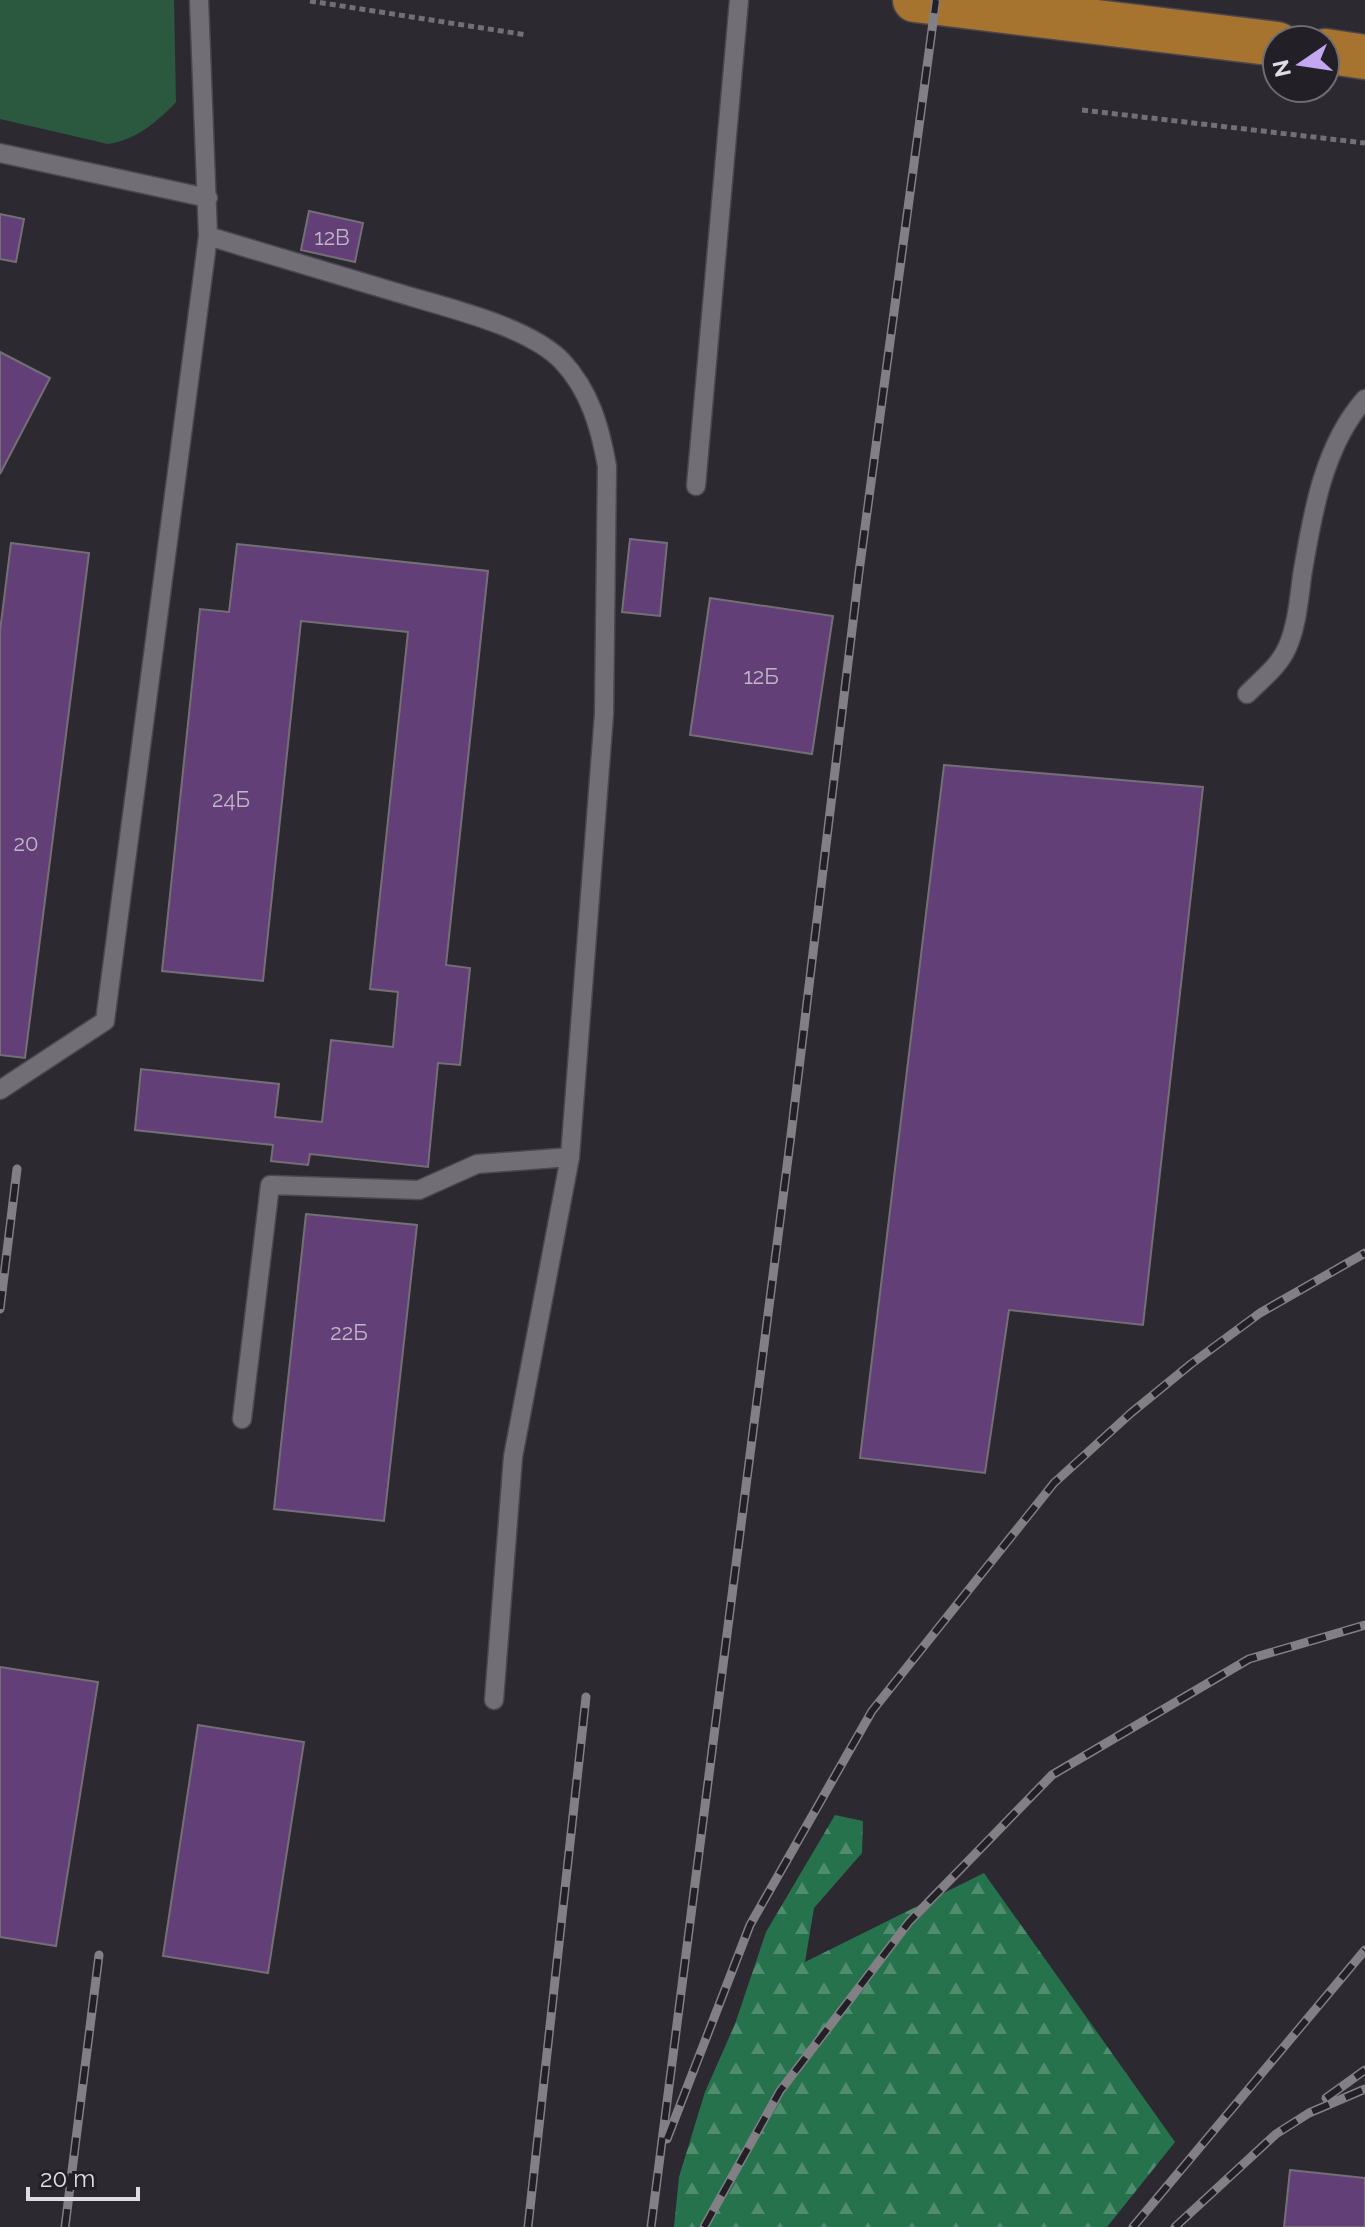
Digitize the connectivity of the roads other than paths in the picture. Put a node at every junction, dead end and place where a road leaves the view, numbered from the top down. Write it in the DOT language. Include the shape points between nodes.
graph roads {
  1 [pos="199,0"];
  2 [pos="739,0"];
  3 [pos="915,0"];
  4 [pos="1261,41"];
  5 [pos="1341,53"];
  6 [pos="1365,57"];
  7 [pos="0,153"];
  8 [pos="208,198"];
  9 [pos="208,236"];
  10 [pos="1365,399"];
  11 [pos="696,486"];
  12 [pos="1247,694"];
  13 [pos="0,1090"];
  14 [pos="570,1157"];
  15 [pos="242,1419"];
  16 [pos="494,1700"];
  1 -- 8 [label="lane"];
  2 -- 11 [label="lane"];
  3 -- 4 [label="highway" via="1153,20"];
  5 -- 6 [label="highway"];
  7 -- 8 [label="lane"];
  8 -- 9 [label="lane"];
  9 -- 13 [label="lane" via="105,1021"];
  9 -- 14 [label="lane" via="489,321 535,341 561,359 591,404 607,466 604,714"];
  10 -- 12 [label="lane" via="1345,428 1319,492 1287,648"];
  14 -- 15 [label="lane" via="477,1164 419,1190 270,1185"];
  14 -- 16 [label="lane" via="513,1457"];
}
